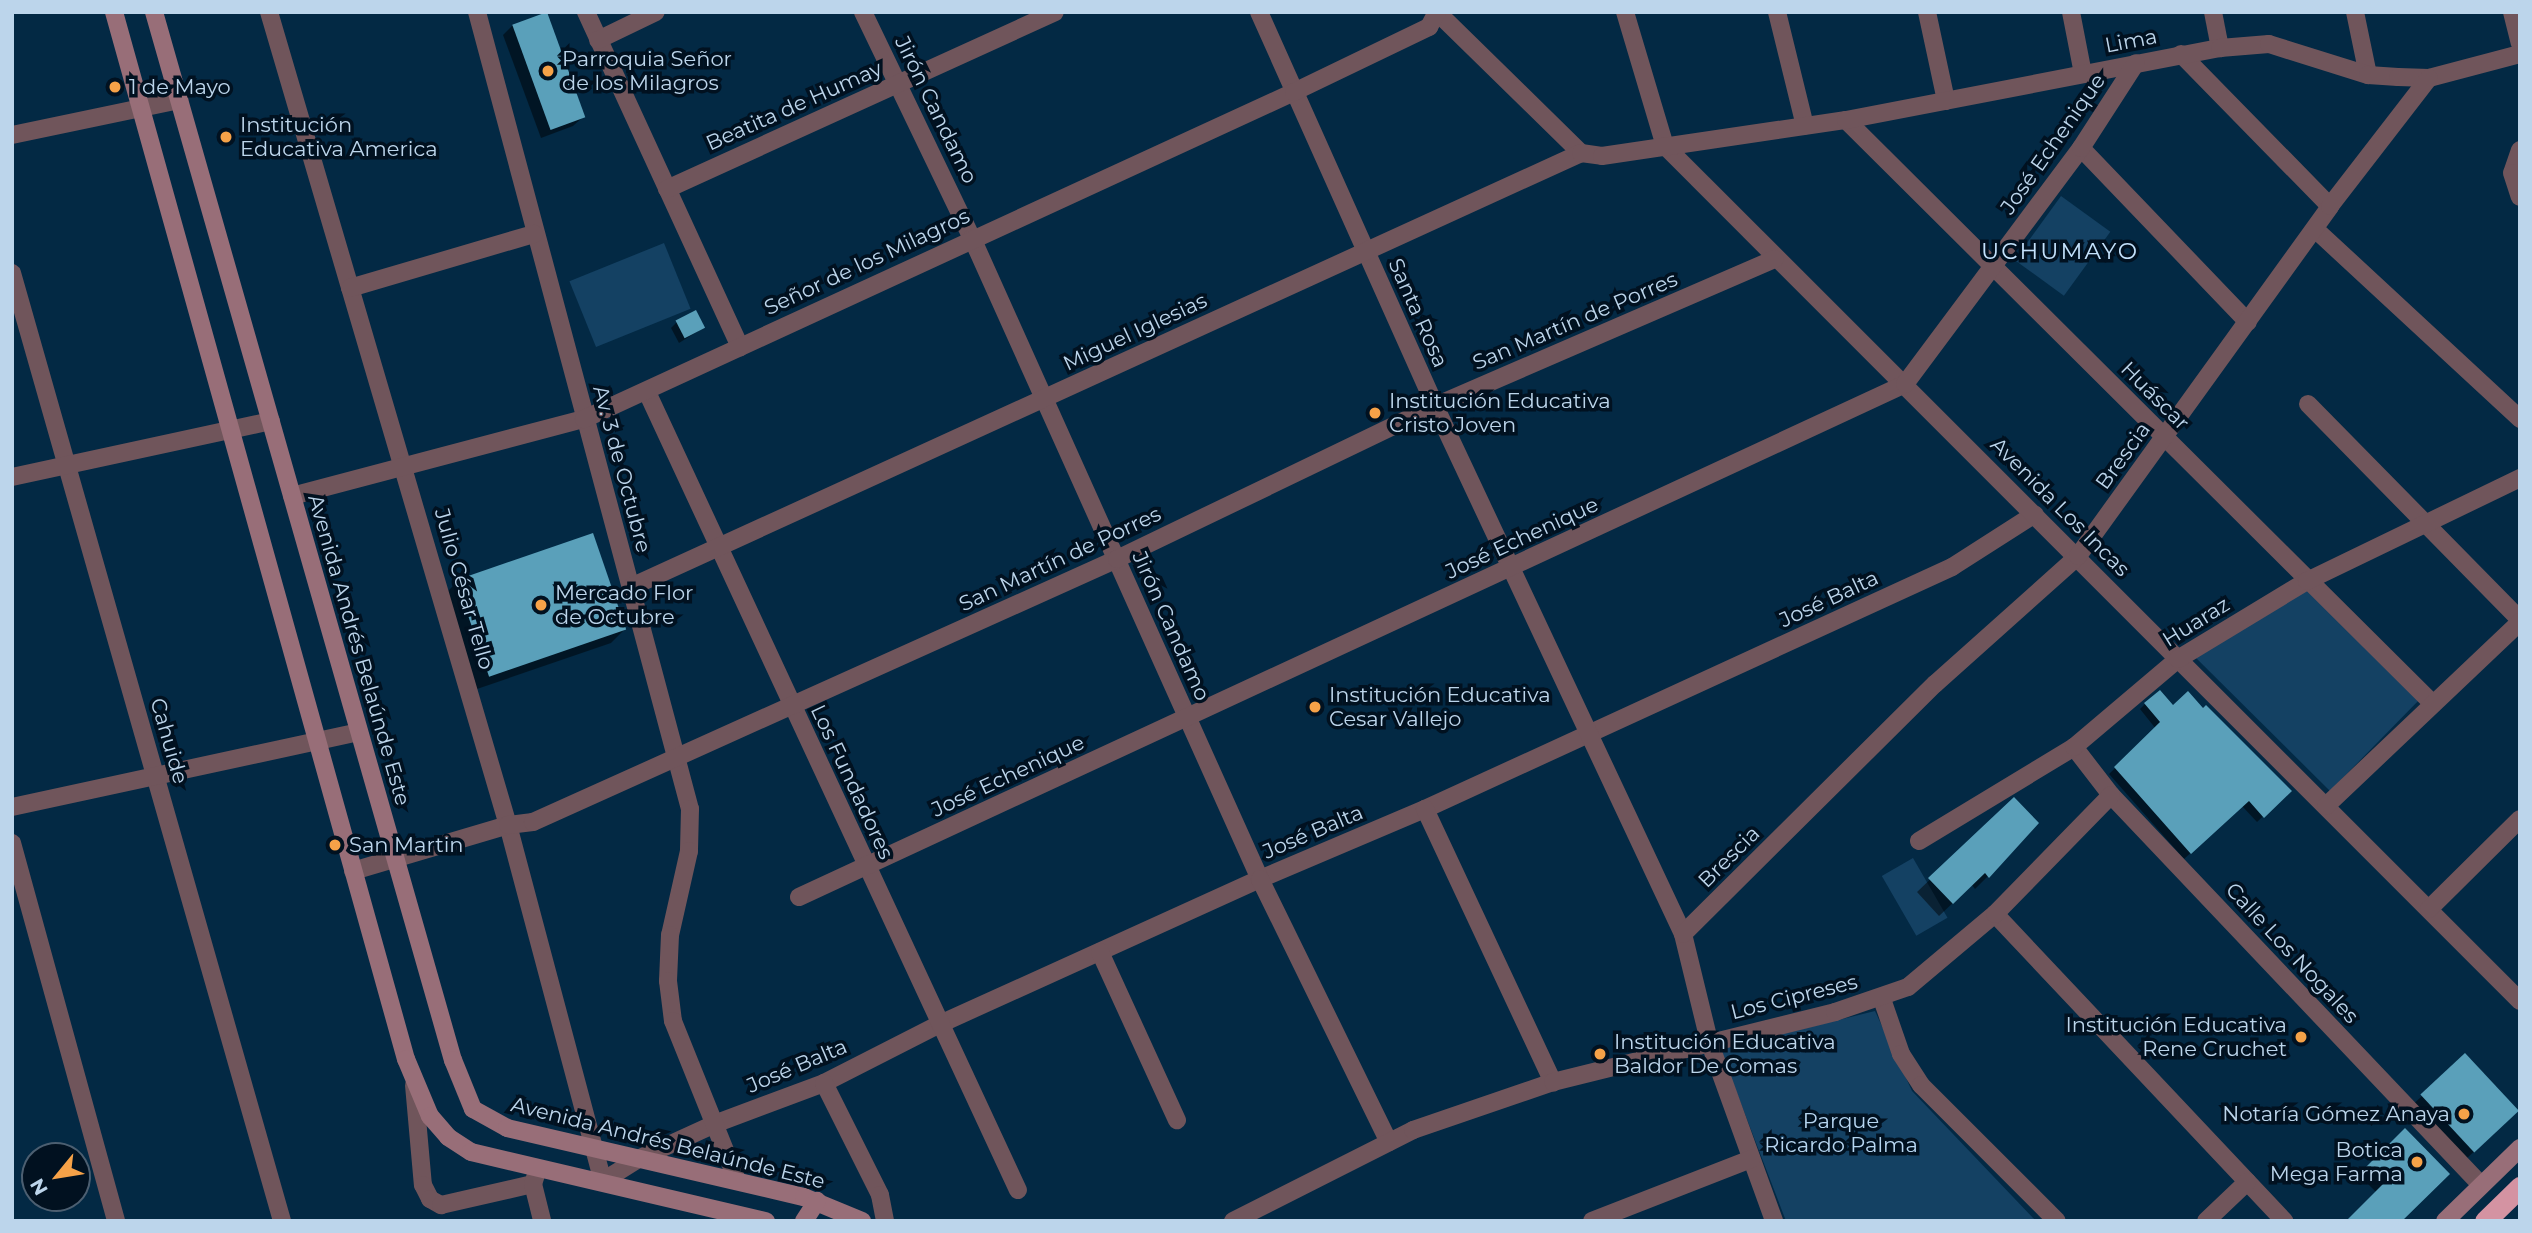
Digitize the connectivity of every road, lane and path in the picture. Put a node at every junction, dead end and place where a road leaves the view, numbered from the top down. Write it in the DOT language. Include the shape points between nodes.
graph roads {
  1 [pos="114,12"];
  2 [pos="154,12"];
  3 [pos="269,12"];
  4 [pos="477,12"];
  5 [pos="586,12"];
  6 [pos="656,12"];
  7 [pos="863,12"];
  8 [pos="1055,12"];
  9 [pos="1259,12"];
  10 [pos="1437,12"];
  11 [pos="1625,12"];
  12 [pos="1777,12"];
  13 [pos="1927,12"];
  14 [pos="2071,12"];
  15 [pos="2213,12"];
  16 [pos="2355,12"];
  17 [pos="2512,12"];
  18 [pos="598,40"];
  19 [pos="2520,43"];
  20 [pos="2220,48"];
  21 [pos="2181,54"];
  22 [pos="2520,54"];
  23 [pos="2136,63"];
  24 [pos="2084,74"];
  25 [pos="2368,75"];
  26 [pos="2429,78"];
  27 [pos="898,84"];
  28 [pos="1294,92"];
  29 [pos="179,100"];
  30 [pos="1946,101"];
  31 [pos="141,108"];
  32 [pos="1846,120"];
  33 [pos="1805,126"];
  34 [pos="12,135"];
  35 [pos="1665,146"];
  36 [pos="2081,148"];
  37 [pos="2520,150"];
  38 [pos="1581,153"];
  39 [pos="667,189"];
  40 [pos="2520,197"];
  41 [pos="2330,206"];
  42 [pos="2315,229"];
  43 [pos="534,234"];
  44 [pos="972,238"];
  45 [pos="1365,250"];
  46 [pos="1775,259"];
  47 [pos="1993,268"];
  48 [pos="12,273"];
  49 [pos="350,288"];
  50 [pos="2248,322"];
  51 [pos="740,347"];
  52 [pos="1905,384"];
  53 [pos="647,392"];
  54 [pos="1043,399"];
  55 [pos="2308,404"];
  56 [pos="1435,407"];
  57 [pos="584,419"];
  58 [pos="2520,419"];
  59 [pos="271,421"];
  60 [pos="231,430"];
  61 [pos="2165,438"];
  62 [pos="66,466"];
  63 [pos="405,467"];
  64 [pos="12,477"];
  65 [pos="2520,478"];
  66 [pos="292,496"];
  67 [pos="2035,514"];
  68 [pos="2426,523"];
  69 [pos="720,546"];
  70 [pos="2078,556"];
  71 [pos="1117,559"];
  72 [pos="1513,567"];
  73 [pos="2307,581"];
  74 [pos="631,587"];
  75 [pos="2520,621"];
  76 [pos="2178,659"];
  77 [pos="2432,704"];
  78 [pos="791,706"];
  79 [pos="1188,719"];
  80 [pos="359,732"];
  81 [pos="1588,735"];
  82 [pos="318,743"];
  83 [pos="2074,747"];
  84 [pos="677,758"];
  85 [pos="156,777"];
  86 [pos="2111,795"];
  87 [pos="2326,806"];
  88 [pos="12,807"];
  89 [pos="1425,809"];
  90 [pos="2520,819"];
  91 [pos="508,825"];
  92 [pos="1919,841"];
  93 [pos="12,843"];
  94 [pos="395,858"];
  95 [pos="866,866"];
  96 [pos="353,871"];
  97 [pos="1260,878"];
  98 [pos="799,897"];
  99 [pos="2428,909"];
  100 [pos="1995,914"];
  101 [pos="1683,934"];
  102 [pos="1100,952"];
  103 [pos="1882,999"];
  104 [pos="2520,1001"];
  105 [pos="940,1024"];
  106 [pos="1709,1041"];
  107 [pos="1553,1082"];
  108 [pos="824,1083"];
  109 [pos="414,1084"];
  110 [pos="1177,1120"];
  111 [pos="717,1123"];
  112 [pos="1389,1142"];
  113 [pos="597,1148"];
  114 [pos="2520,1148"];
  115 [pos="1751,1159"];
  116 [pos="636,1160"];
  117 [pos="535,1177"];
  118 [pos="737,1180"];
  119 [pos="603,1181"];
  120 [pos="2247,1182"];
  121 [pos="2481,1185"];
  122 [pos="2520,1187"];
  123 [pos="1018,1190"];
  124 [pos="817,1201"];
  125 [pos="116,1221"];
  126 [pos="282,1221"];
  127 [pos="542,1221"];
  128 [pos="765,1221"];
  129 [pos="804,1221"];
  130 [pos="862,1221"];
  131 [pos="885,1221"];
  132 [pos="1233,1221"];
  133 [pos="1592,1221"];
  134 [pos="1774,1221"];
  135 [pos="2057,1221"];
  136 [pos="2206,1221"];
  137 [pos="2284,1221"];
  138 [pos="2445,1221"];
  139 [pos="2485,1221"];
  1 -- 31 [label="street"];
  2 -- 29 [label="street, Avenida Andrés Belaúnde Este"];
  3 -- 49 [label="street, Julio César Tello"];
  4 -- 43 [label="street, Av. 3 de Octubre"];
  5 -- 18 [label="street"];
  6 -- 18 [label="street"];
  7 -- 27 [label="street, Jirón Candamo"];
  8 -- 27 [label="street, Beatita de Humay"];
  9 -- 28 [label="street, Santa Rosa"];
  10 -- 28 [label="street, Señor de los Milagros" via="1429,27"];
  10 -- 38 [label="street"];
  11 -- 35 [label="street, Avenida Los Incas"];
  12 -- 33 [label="street"];
  13 -- 30 [label="street"];
  14 -- 24 [label="street"];
  15 -- 20 [label="street"];
  16 -- 25 [label="street"];
  17 -- 19 [label="street"];
  18 -- 39 [label="street"];
  20 -- 21 [label="street, Lima"];
  20 -- 25 [label="street, Lima" via="2269,44"];
  21 -- 23 [label="street, Lima"];
  21 -- 41 [label="street"];
  22 -- 26 [label="street, Lima"];
  23 -- 24 [label="street, Lima"];
  23 -- 36 [label="street, José Echenique"];
  24 -- 30 [label="street, Lima"];
  25 -- 26 [label="street, Lima"];
  26 -- 41 [label="street, Brescia"];
  27 -- 39 [label="street, Beatita de Humay"];
  27 -- 44 [label="street, Jirón Candamo"];
  28 -- 44 [label="street, Señor de los Milagros"];
  28 -- 45 [label="street, Santa Rosa"];
  29 -- 31 [label="street"];
  29 -- 59 [label="street, Avenida Andrés Belaúnde Este"];
  30 -- 32 [label="street, Lima"];
  31 -- 34 [label="street"];
  31 -- 60 [label="street"];
  32 -- 33 [label="street, Lima"];
  32 -- 47 [label="street, Huáscar"];
  33 -- 35 [label="street, Lima"];
  35 -- 38 [label="street, Miguel Iglesias" via="1602,156"];
  35 -- 46 [label="street, Avenida Los Incas"];
  36 -- 47 [label="street, José Echenique"];
  36 -- 50 [label="street"];
  37 -- 40 [label="street" via="2512,173"];
  38 -- 45 [label="street, Miguel Iglesias"];
  39 -- 51 [label="street"];
  41 -- 42 [label="street, Brescia"];
  42 -- 50 [label="street, Brescia"];
  42 -- 58 [label="street"];
  43 -- 49 [label="street"];
  43 -- 57 [label="street, Av. 3 de Octubre"];
  44 -- 51 [label="street, Señor de los Milagros"];
  44 -- 54 [label="street, Jirón Candamo"];
  45 -- 54 [label="street, Miguel Iglesias"];
  45 -- 56 [label="street, Santa Rosa"];
  46 -- 52 [label="street, Avenida Los Incas"];
  46 -- 56 [label="street, San Martín de Porres"];
  47 -- 52 [label="street, José Echenique"];
  47 -- 61 [label="street, Huáscar"];
  48 -- 62 [label="street, Cahuide"];
  49 -- 63 [label="street, Julio César Tello"];
  50 -- 61 [label="street, Brescia"];
  51 -- 53 [label="street, Señor de los Milagros"];
  52 -- 67 [label="street, Avenida Los Incas"];
  52 -- 72 [label="street, José Echenique"];
  53 -- 57 [label="street, Señor de los Milagros"];
  53 -- 69 [label="street, Los Fundadores"];
  54 -- 69 [label="street, Miguel Iglesias"];
  54 -- 71 [label="street, Jirón Candamo"];
  55 -- 68 [label="street"];
  56 -- 71 [label="street, San Martín de Porres"];
  56 -- 72 [label="street, Santa Rosa"];
  57 -- 63 [label="street, Señor de los Milagros"];
  57 -- 74 [label="street, Av. 3 de Octubre"];
  59 -- 60 [label="street"];
  59 -- 66 [label="street, Avenida Andrés Belaúnde Este"];
  60 -- 62 [label="street"];
  60 -- 82 [label="street"];
  61 -- 70 [label="street, Brescia"];
  61 -- 73 [label="street, Huáscar"];
  62 -- 64 [label="street"];
  62 -- 85 [label="street, Cahuide"];
  63 -- 66 [label="street, Señor de los Milagros"];
  63 -- 91 [label="street, Julio César Tello"];
  65 -- 68 [label="street, Huaraz"];
  66 -- 80 [label="street, Avenida Andrés Belaúnde Este"];
  67 -- 70 [label="street, Avenida Los Incas"];
  67 -- 81 [label="street, José Balta" via="1952,566"];
  68 -- 73 [label="street, Huaraz"];
  68 -- 75 [label="street"];
  69 -- 74 [label="street, Miguel Iglesias"];
  69 -- 78 [label="street, Los Fundadores"];
  70 -- 76 [label="street, Avenida Los Incas"];
  70 -- 101 [label="street, Brescia" via="1935,684"];
  71 -- 78 [label="street, San Martín de Porres"];
  71 -- 79 [label="street, Jirón Candamo"];
  72 -- 79 [label="street, José Echenique"];
  72 -- 81 [label="street, Santa Rosa"];
  73 -- 76 [label="street, Huaraz"];
  73 -- 77 [label="street, Huáscar"];
  74 -- 84 [label="street, Av. 3 de Octubre"];
  75 -- 77 [label="street"];
  76 -- 83 [label="street, Huaraz"];
  76 -- 87 [label="street, Avenida Los Incas"];
  77 -- 87 [label="street"];
  78 -- 84 [label="street, San Martín de Porres"];
  78 -- 95 [label="street, Los Fundadores"];
  79 -- 95 [label="street, José Echenique"];
  79 -- 97 [label="street, Jirón Candamo"];
  80 -- 82 [label="street"];
  80 -- 94 [label="street, Avenida Andrés Belaúnde Este"];
  81 -- 89 [label="street, José Balta"];
  81 -- 101 [label="street, Santa Rosa"];
  82 -- 85 [label="street"];
  82 -- 96 [label="street"];
  83 -- 86 [label="street, Calle Los Nogales"];
  83 -- 92 [label="street, Huaraz"];
  84 -- 91 [label="street, San Martín de Porres" via="533,822"];
  84 -- 111 [label="street, Av. 3 de Octubre" via="690,809 689,851 670,936 668,981 673,1021"];
  85 -- 88 [label="street"];
  85 -- 126 [label="street, Cahuide"];
  86 -- 100 [label="street, Los Cipreses"];
  86 -- 121 [label="street, Calle Los Nogales"];
  87 -- 99 [label="street, Avenida Los Incas"];
  89 -- 97 [label="street, José Balta"];
  89 -- 107 [label="street"];
  90 -- 99 [label="street"];
  91 -- 94 [label="street, San Martín de Porres"];
  91 -- 113 [label="street, Julio César Tello"];
  93 -- 125 [label="street"];
  94 -- 96 [label="street, San Martín de Porres"];
  94 -- 113 [label="street, Avenida Andrés Belaúnde Este" via="453,1060 473,1109 507,1128"];
  95 -- 98 [label="street, José Echenique"];
  95 -- 105 [label="street, Los Fundadores"];
  96 -- 109 [label="street"];
  97 -- 102 [label="street, José Balta"];
  97 -- 112 [label="street, Jirón Candamo"];
  99 -- 104 [label="street, Avenida Los Incas"];
  100 -- 103 [label="street, Los Cipreses" via="1908,987"];
  100 -- 120 [label="street"];
  101 -- 106 [label="street, Santa Rosa"];
  102 -- 105 [label="street, José Balta"];
  102 -- 110 [label="street"];
  103 -- 106 [label="street, Los Cipreses"];
  103 -- 135 [label="street" via="1901,1054 1920,1085"];
  105 -- 108 [label="street, José Balta"];
  105 -- 123 [label="street, Los Fundadores"];
  106 -- 107 [label="street, Los Cipreses"];
  106 -- 115 [label="street, Santa Rosa"];
  107 -- 112 [label="street, Los Cipreses" via="1413,1129"];
  108 -- 111 [label="street, José Balta"];
  108 -- 131 [label="street" via="880,1195"];
  109 -- 117 [label="street" via="448,1137 471,1152"];
  109 -- 117 [label="street" via="423,1185 430,1199 441,1205"];
  111 -- 116 [label="street, José Balta"];
  111 -- 118 [label="street, Av. 3 de Octubre"];
  112 -- 132 [label="street, Los Cipreses"];
  113 -- 116 [label="street, Avenida Andrés Belaúnde Este"];
  113 -- 119 [label="street, Julio César Tello"];
  114 -- 121 [label="street"];
  115 -- 133 [label="street"];
  115 -- 134 [label="street, Santa Rosa"];
  116 -- 118 [label="street, Avenida Andrés Belaúnde Este"];
  116 -- 119 [label="street, José Balta"];
  117 -- 119 [label="street"];
  117 -- 127 [label="street"];
  118 -- 124 [label="street, Avenida Andrés Belaúnde Este"];
  119 -- 128 [label="street"];
  120 -- 136 [label="street"];
  120 -- 137 [label="street"];
  121 -- 138 [label="street"];
  122 -- 139 [label="highway"];
  124 -- 129 [label="street"];
  124 -- 130 [label="street, Avenida Andrés Belaúnde Este"];
}
